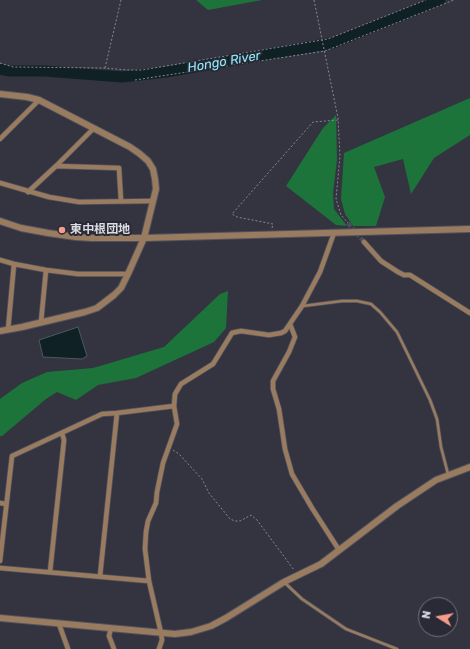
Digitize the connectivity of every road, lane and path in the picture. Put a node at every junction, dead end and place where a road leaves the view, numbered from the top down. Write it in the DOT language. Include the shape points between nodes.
graph roads {
  1 [pos="121,0"];
  2 [pos="314,0"];
  3 [pos="426,0"];
  4 [pos="454,0"];
  5 [pos="322,42"];
  6 [pos="325,51"];
  7 [pos="0,63"];
  8 [pos="104,68"];
  9 [pos="135,80"];
  10 [pos="0,94"];
  11 [pos="39,100"];
  12 [pos="338,120"];
  13 [pos="93,129"];
  14 [pos="0,139"];
  15 [pos="56,166"];
  16 [pos="0,183"];
  17 [pos="28,192"];
  18 [pos="121,200"];
  19 [pos="154,201"];
  20 [pos="0,221"];
  21 [pos="348,224"];
  22 [pos="470,229"];
  23 [pos="334,233"];
  24 [pos="272,234"];
  25 [pos="144,238"];
  26 [pos="364,242"];
  27 [pos="0,260"];
  28 [pos="14,264"];
  29 [pos="46,270"];
  30 [pos="128,274"];
  31 [pos="302,306"];
  32 [pos="470,313"];
  33 [pos="41,322"];
  34 [pos="290,324"];
  35 [pos="8,330"];
  36 [pos="0,331"];
  37 [pos="174,406"];
  38 [pos="116,413"];
  39 [pos="62,433"];
  40 [pos="169,448"];
  41 [pos="470,467"];
  42 [pos="448,474"];
  43 [pos="0,503"];
  44 [pos="6,504"];
  45 [pos="339,550"];
  46 [pos="0,561"];
  47 [pos="0,568"];
  48 [pos="50,572"];
  49 [pos="298,575"];
  50 [pos="100,576"];
  51 [pos="148,581"];
  52 [pos="284,582"];
  53 [pos="0,618"];
  54 [pos="59,624"];
  55 [pos="111,628"];
  56 [pos="161,633"];
  57 [pos="68,649"];
  58 [pos="114,649"];
  59 [pos="159,649"];
  60 [pos="397,649"];
  1 -- 8 [label="path"];
  2 -- 5 [label="path"];
  3 -- 5 [label="path"];
  4 -- 6 [label="path"];
  5 -- 6 [label="path"];
  5 -- 8 [label="path" via="142,70"];
  6 -- 9 [label="path"];
  6 -- 12 [label="path"];
  7 -- 8 [label="path" via="13,67"];
  10 -- 11 [label="street"];
  11 -- 13 [label="street"];
  11 -- 14 [label="street"];
  12 -- 21 [label="path" via="340,156 336,199 341,215"];
  12 -- 24 [label="path" via="313,122 232,214 273,224"];
  13 -- 15 [label="street"];
  13 -- 19 [label="street" via="130,147 148,161 155,179"];
  15 -- 17 [label="street"];
  15 -- 18 [label="street" via="119,168"];
  16 -- 17 [label="street"];
  17 -- 18 [label="street" via="79,202"];
  18 -- 19 [label="street"];
  19 -- 25 [label="street"];
  20 -- 25 [label="street" via="37,231 76,237"];
  22 -- 23 [label="street"];
  23 -- 24 [label="street"];
  23 -- 31 [label="street" via="325,263"];
  24 -- 25 [label="street"];
  25 -- 30 [label="street"];
  26 -- 32 [label="street" via="381,261 404,275 410,275"];
  27 -- 28 [label="street"];
  28 -- 29 [label="street"];
  28 -- 35 [label="street"];
  29 -- 30 [label="street" via="78,274"];
  29 -- 33 [label="street"];
  30 -- 33 [label="street" via="121,288 97,308"];
  31 -- 34 [label="street"];
  31 -- 42 [label="lane" via="357,301 371,304 380,312 397,332 430,400 437,418"];
  33 -- 35 [label="street"];
  34 -- 37 [label="street" via="285,331 276,334 241,331 232,334 213,364 181,384 175,394"];
  34 -- 45 [label="street" via="295,337 273,380 285,449 292,474"];
  35 -- 36 [label="street"];
  37 -- 38 [label="street"];
  37 -- 40 [label="street" via="177,424"];
  38 -- 39 [label="street" via="102,414"];
  38 -- 50 [label="street"];
  39 -- 44 [label="street" via="12,456"];
  39 -- 48 [label="street" via="64,440"];
  40 -- 49 [label="path" via="179,454 202,479 209,493 230,519 240,521 251,515 257,520"];
  40 -- 51 [label="street" via="163,463 154,511 148,520 146,532"];
  41 -- 42 [label="street"];
  42 -- 45 [label="street" via="397,506"];
  43 -- 44 [label="street"];
  44 -- 46 [label="street"];
  45 -- 49 [label="street" via="321,564"];
  47 -- 48 [label="street"];
  48 -- 50 [label="street"];
  49 -- 52 [label="street"];
  50 -- 51 [label="street"];
  51 -- 56 [label="street"];
  52 -- 56 [label="street" via="211,626 190,632"];
  52 -- 60 [label="lane" via="302,599 346,629"];
  53 -- 54 [label="street"];
  54 -- 55 [label="street"];
  54 -- 57 [label="street"];
  55 -- 56 [label="street"];
  55 -- 58 [label="street" via="109,636"];
  56 -- 59 [label="street"];
}
